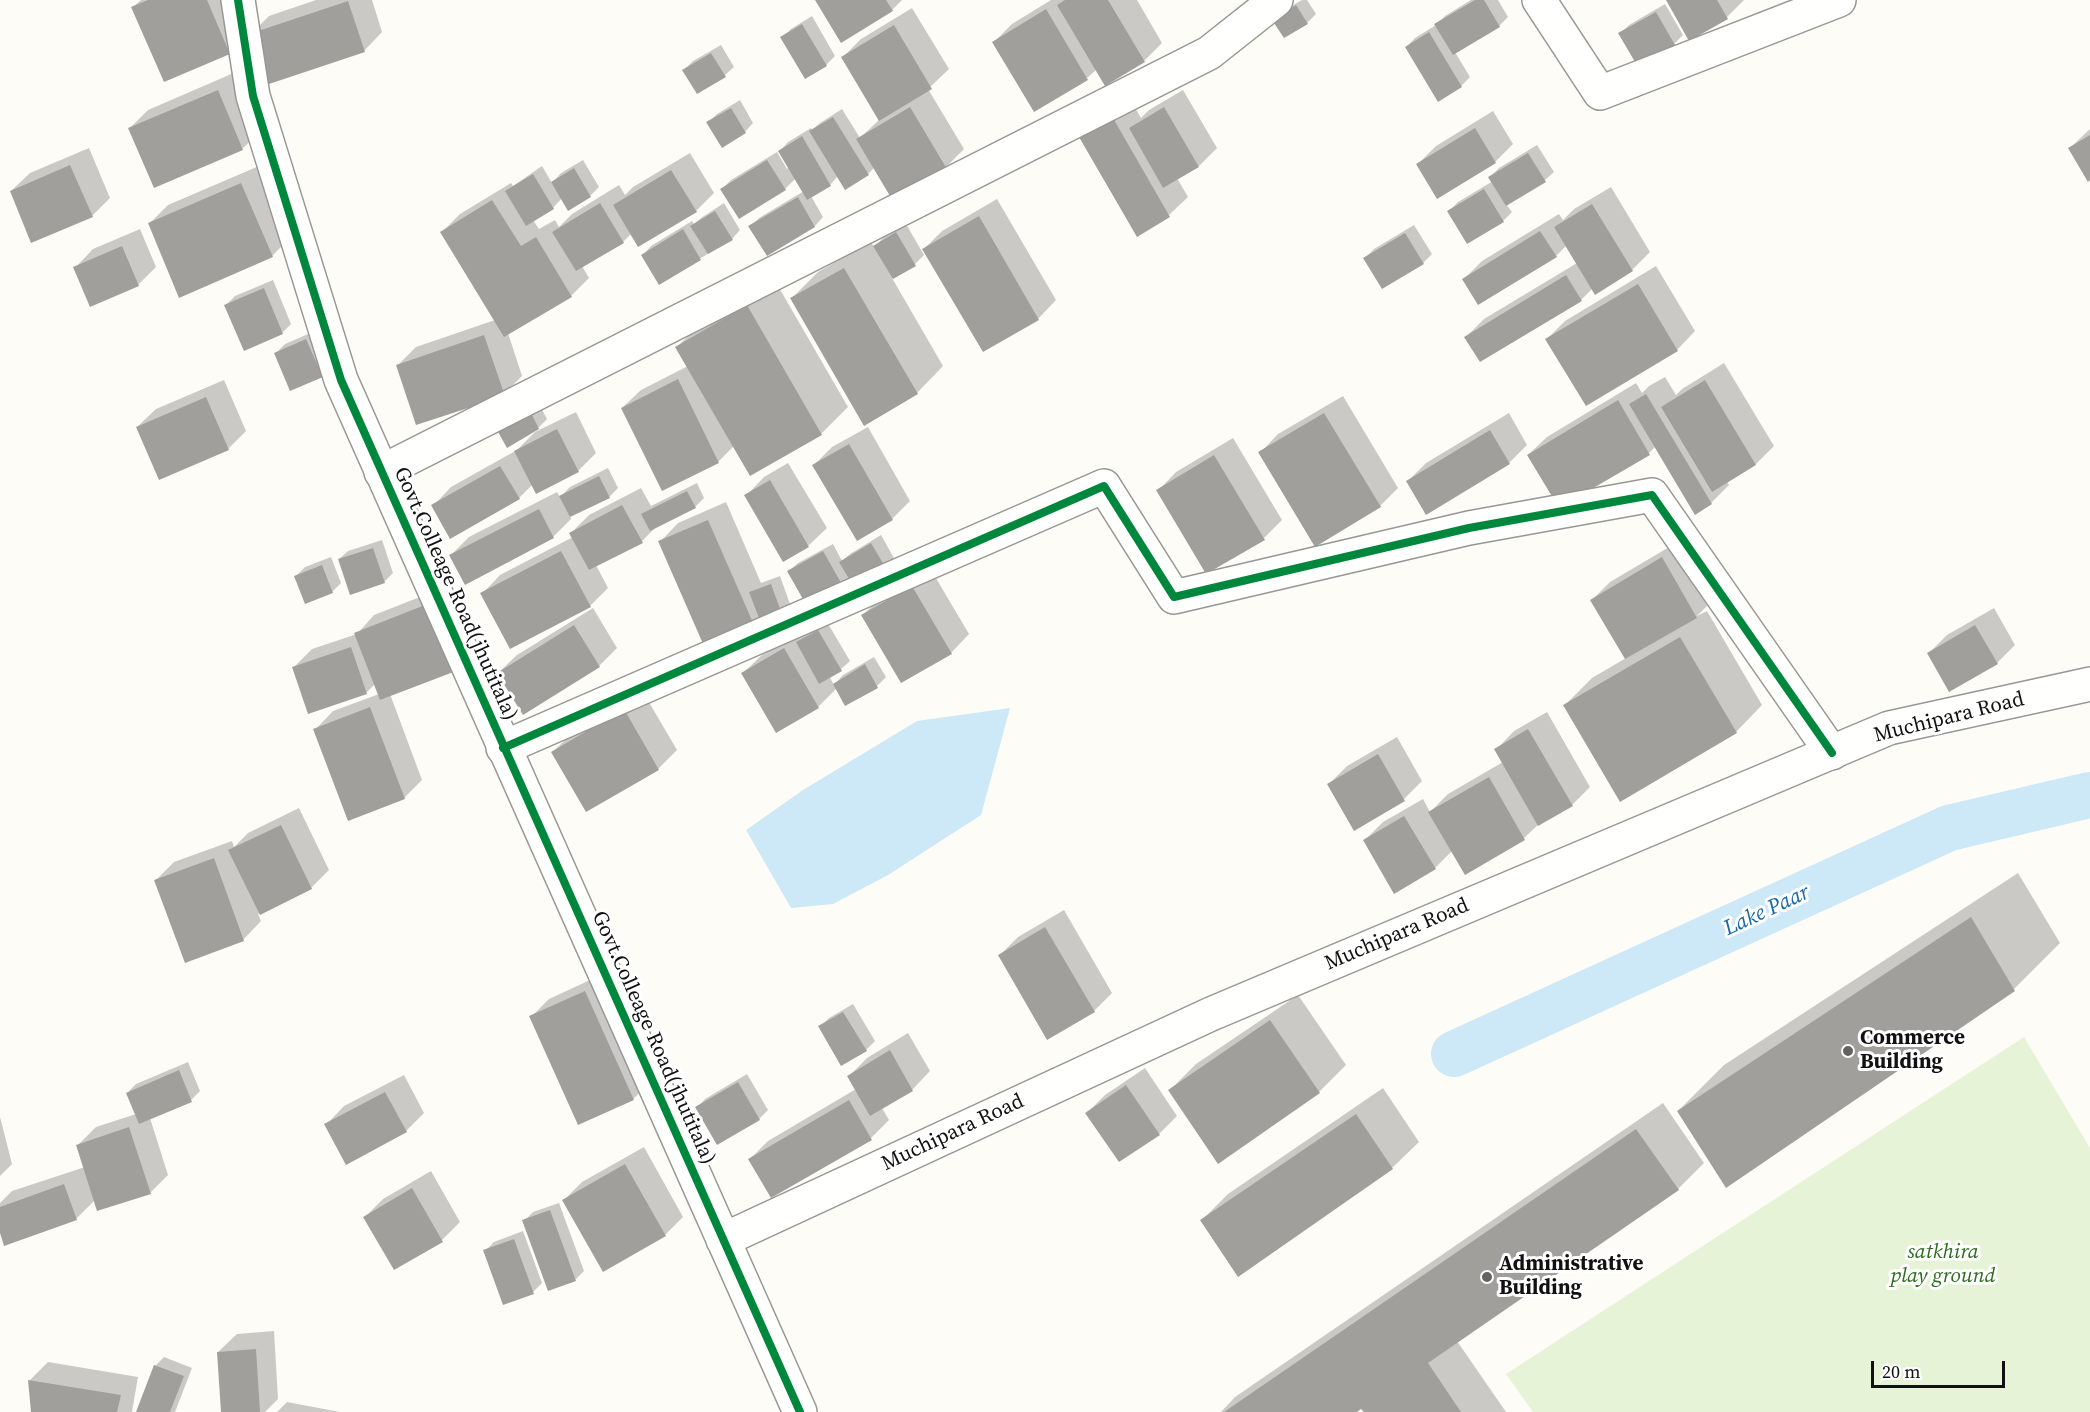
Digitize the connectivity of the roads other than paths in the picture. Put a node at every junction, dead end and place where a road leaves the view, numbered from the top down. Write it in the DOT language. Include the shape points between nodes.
graph roads {
  1 [pos="238,0"];
  2 [pos="1276,0"];
  3 [pos="1539,0"];
  4 [pos="1839,0"];
  5 [pos="381,472"];
  6 [pos="2090,684"];
  7 [pos="504,748"];
  8 [pos="1832,753"];
  9 [pos="723,1240"];
  10 [pos="800,1412"];
  1 -- 5 [label="street, Govt.Colleage Road(jhutitala)" via="253,96 341,380"];
  2 -- 5 [label="street" via="1209,53"];
  3 -- 4 [label="street" via="1600,93"];
  5 -- 7 [label="street, Govt.Colleage Road(jhutitala)"];
  6 -- 8 [label="street, Muchipara Road" via="1890,728"];
  7 -- 8 [label="street" via="1104,486 1174,597 1469,528 1652,495"];
  7 -- 9 [label="street, Govt.Colleage Road(jhutitala)"];
  8 -- 9 [label="street, Muchipara Road" via="1211,1014"];
  9 -- 10 [label="street, Govt.Colleage Road(jhutitala)"];
}
